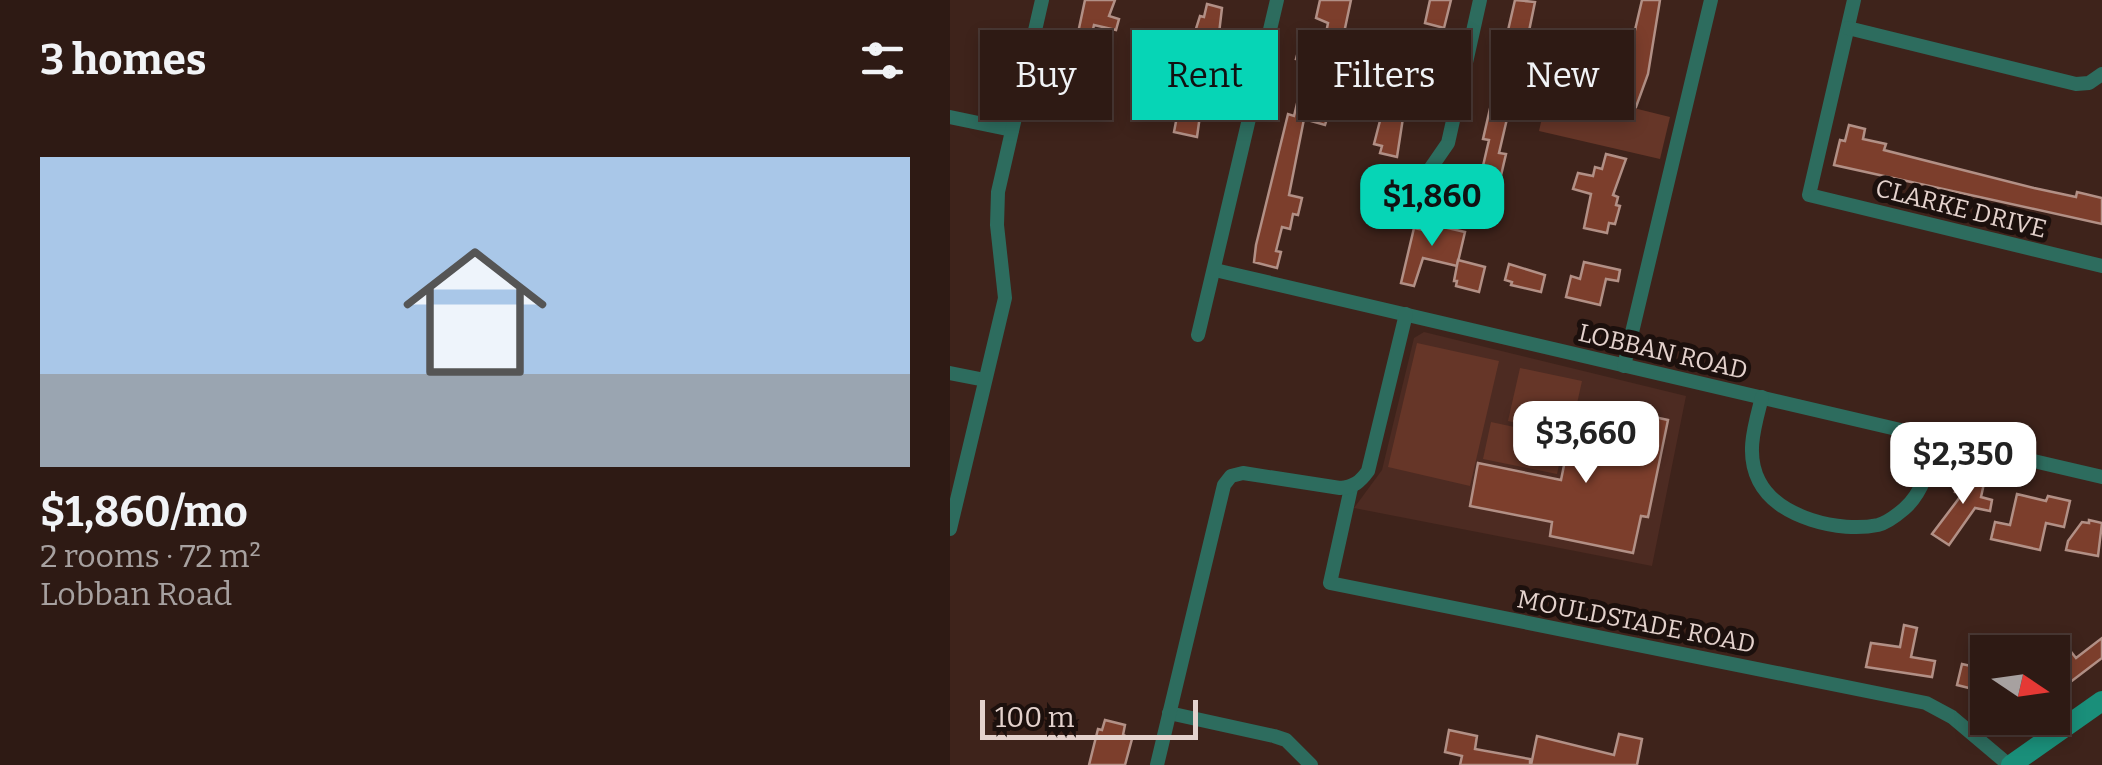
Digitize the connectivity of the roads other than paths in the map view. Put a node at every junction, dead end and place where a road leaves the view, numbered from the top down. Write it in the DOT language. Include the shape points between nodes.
graph roads {
  1 [pos="1042,0"];
  2 [pos="1278,0"];
  3 [pos="1480,0"];
  4 [pos="1711,0"];
  5 [pos="1854,0"];
  6 [pos="1848,28"];
  7 [pos="2102,74"];
  8 [pos="950,117"];
  9 [pos="1012,130"];
  10 [pos="1428,172"];
  11 [pos="2102,266"];
  12 [pos="1214,270"];
  13 [pos="1406,314"];
  14 [pos="1198,335"];
  15 [pos="1624,366"];
  16 [pos="950,372"];
  17 [pos="985,380"];
  18 [pos="1762,397"];
  19 [pos="1936,438"];
  20 [pos="2102,478"];
  21 [pos="1350,488"];
  22 [pos="950,529"];
  23 [pos="2102,701"];
  24 [pos="1170,713"];
  25 [pos="1157,765"];
  26 [pos="1312,765"];
  27 [pos="2010,765"];
  1 -- 9 [label="street"];
  2 -- 12 [label="street"];
  3 -- 10 [label="street" via="1448,143"];
  4 -- 15 [label="street"];
  5 -- 6 [label="street"];
  6 -- 7 [label="street" via="2076,84"];
  6 -- 11 [label="street, CLARKE DRIVE" via="1809,195"];
  8 -- 9 [label="street"];
  9 -- 17 [label="street" via="996,208 1005,298"];
  12 -- 13 [label="street, LOBBAN ROAD"];
  12 -- 14 [label="street"];
  13 -- 15 [label="street, LOBBAN ROAD"];
  13 -- 21 [label="street" via="1368,472"];
  15 -- 18 [label="street, LOBBAN ROAD"];
  16 -- 17 [label="street"];
  17 -- 22 [label="street"];
  18 -- 19 [label="street, LOBBAN ROAD"];
  18 -- 19 [label="street" via="1750,441 1759,480 1779,505 1846,527 1881,524 1906,507 1920,490"];
  19 -- 20 [label="street, LOBBAN ROAD"];
  21 -- 24 [label="street" via="1229,472"];
  21 -- 27 [label="street, MOULDSTADE ROAD" via="1330,583 1926,703"];
  23 -- 27 [label="street"];
  24 -- 25 [label="street"];
  24 -- 26 [label="street" via="1286,740"];
}
